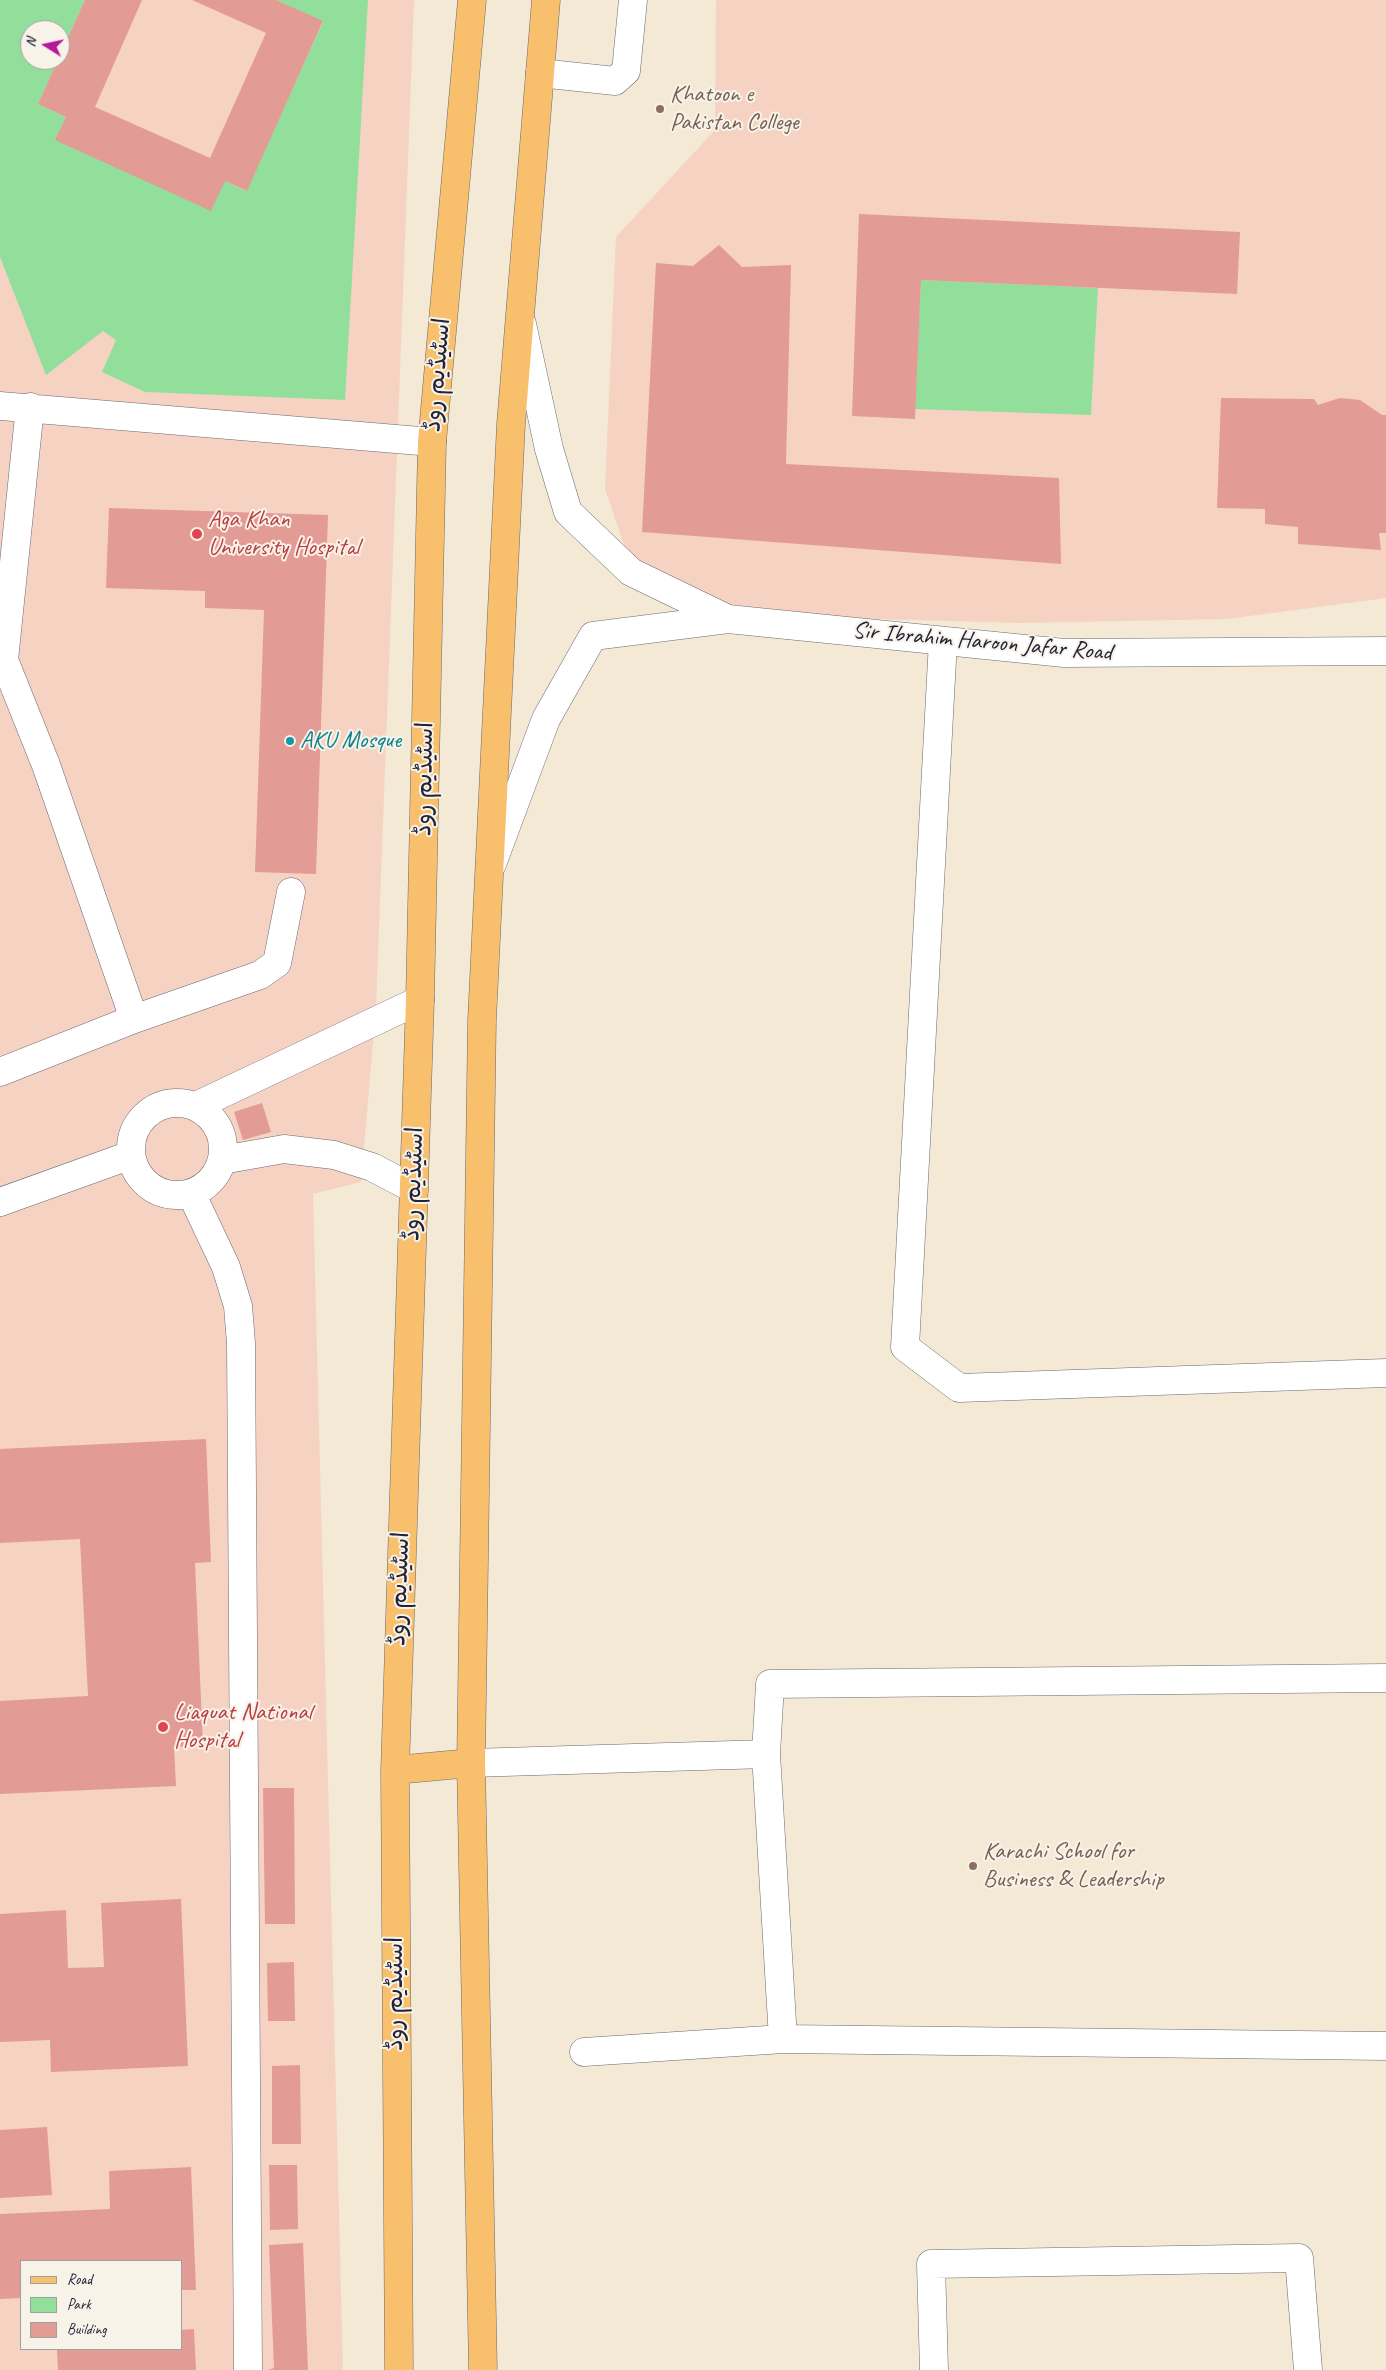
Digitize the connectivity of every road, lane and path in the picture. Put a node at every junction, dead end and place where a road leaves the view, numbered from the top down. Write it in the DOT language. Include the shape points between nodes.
graph roads {
  1 [pos="472,0"];
  2 [pos="546,0"];
  3 [pos="633,0"];
  4 [pos="540,73"];
  5 [pos="520,314"];
  6 [pos="0,406"];
  7 [pos="30,407"];
  8 [pos="432,442"];
  9 [pos="728,619"];
  10 [pos="943,641"];
  11 [pos="1386,651"];
  12 [pos="489,872"];
  13 [pos="291,892"];
  14 [pos="420,1000"];
  15 [pos="134,1019"];
  16 [pos="0,1072"];
  17 [pos="196,1106"];
  18 [pos="132,1155"];
  19 [pos="222,1160"];
  20 [pos="414,1189"];
  21 [pos="191,1194"];
  22 [pos="0,1202"];
  23 [pos="1386,1373"];
  24 [pos="1386,1678"];
  25 [pos="766,1754"];
  26 [pos="471,1763"];
  27 [pos="395,1770"];
  28 [pos="783,2038"];
  29 [pos="1386,2046"];
  30 [pos="584,2052"];
  31 [pos="248,2370"];
  32 [pos="399,2370"];
  33 [pos="483,2370"];
  34 [pos="934,2370"];
  35 [pos="1308,2370"];
  1 -- 8 [label="main road, اسٹیڈیم روڈ"];
  2 -- 4 [label="main road"];
  3 -- 4 [label="street" via="626,71 615,81"];
  4 -- 5 [label="main road"];
  5 -- 9 [label="street" via="549,449 568,512 631,572"];
  5 -- 12 [label="main road" via="511,424"];
  6 -- 7 [label="street"];
  7 -- 8 [label="street"];
  7 -- 15 [label="street" via="4,660 46,765"];
  8 -- 14 [label="main road, اسٹیڈیم روڈ"];
  9 -- 10 [label="street, Sir Ibrahim Haroon Jafar Road"];
  9 -- 12 [label="street" via="593,636 546,719"];
  10 -- 11 [label="street, Sir Ibrahim Haroon Jafar Road" via="1064,653"];
  10 -- 23 [label="street" via="905,1347 958,1388"];
  12 -- 26 [label="main road" via="482,1020"];
  13 -- 15 [label="street" via="276,963 260,975"];
  14 -- 17 [label="street"];
  14 -- 20 [label="main road, اسٹیڈیم روڈ"];
  15 -- 16 [label="street"];
  17 -- 18 [label="street" via="179,1103 149,1112 132,1139"];
  17 -- 19 [label="street" via="209,1115 218,1128 223,1144"];
  18 -- 21 [label="street" via="136,1171 146,1183 160,1192"];
  18 -- 22 [label="street"];
  19 -- 20 [label="street" via="284,1149 334,1155 372,1166"];
  19 -- 21 [label="street" via="205,1187"];
  20 -- 27 [label="main road, اسٹیڈیم روڈ"];
  21 -- 31 [label="street" via="226,1267 238,1306 241,1342"];
  24 -- 25 [label="street" via="770,1684"];
  25 -- 26 [label="street"];
  25 -- 28 [label="street"];
  26 -- 27 [label="main road"];
  26 -- 33 [label="main road"];
  27 -- 32 [label="main road, اسٹیڈیم روڈ"];
  28 -- 29 [label="street"];
  28 -- 30 [label="street"];
  34 -- 35 [label="street" via="931,2264 1299,2258"];
}
